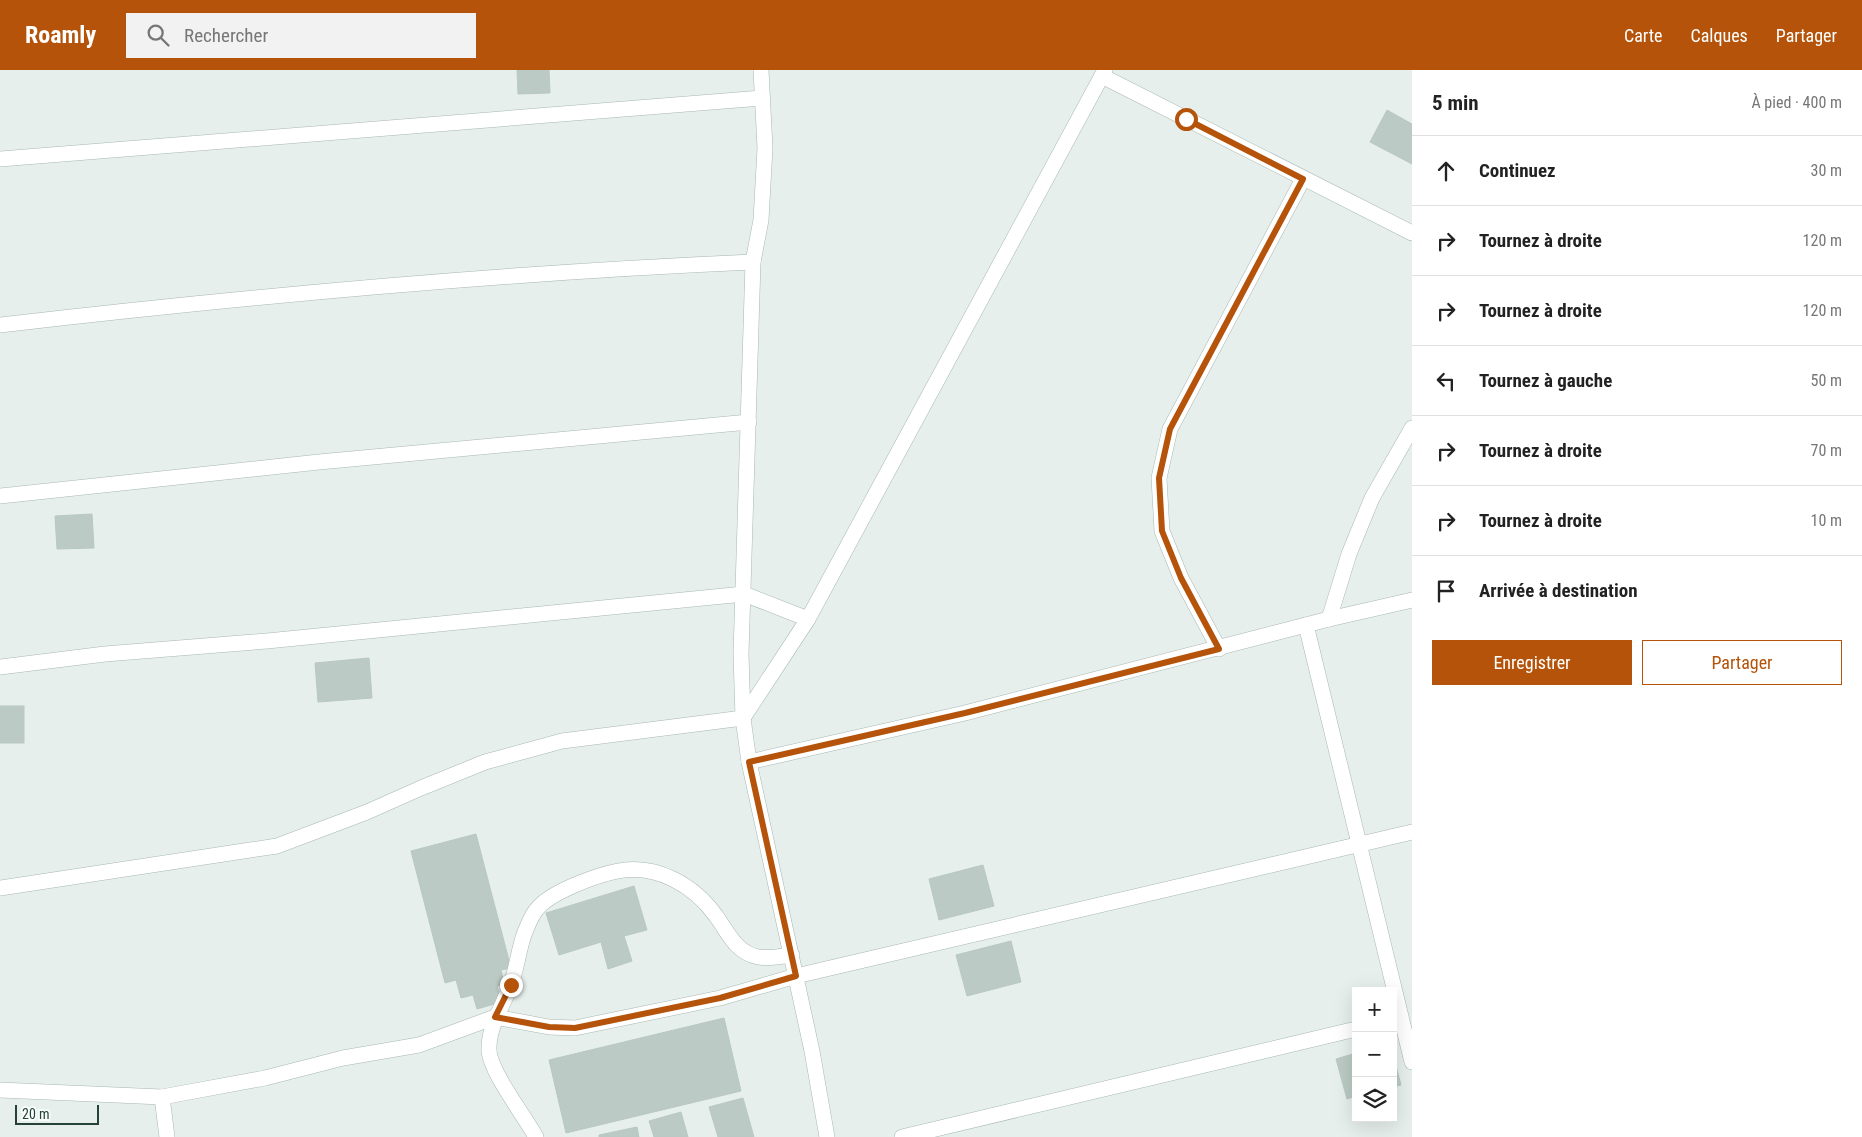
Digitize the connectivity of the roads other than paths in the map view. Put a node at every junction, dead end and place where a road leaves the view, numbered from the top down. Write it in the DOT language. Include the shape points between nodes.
graph roads {
  1 [pos="762,70"];
  2 [pos="1104,73"];
  3 [pos="762,98"];
  4 [pos="0,160"];
  5 [pos="1303,179"];
  6 [pos="1412,233"];
  7 [pos="753,262"];
  8 [pos="0,325"];
  9 [pos="749,422"];
  10 [pos="1412,428"];
  11 [pos="0,496"];
  12 [pos="744,594"];
  13 [pos="1412,600"];
  14 [pos="808,619"];
  15 [pos="1329,619"];
  16 [pos="1306,625"];
  17 [pos="1219,649"];
  18 [pos="0,667"];
  19 [pos="743,718"];
  20 [pos="749,762"];
  21 [pos="1412,832"];
  22 [pos="1359,844"];
  23 [pos="0,888"];
  24 [pos="792,955"];
  25 [pos="796,976"];
  26 [pos="495,1017"];
  27 [pos="1402,1018"];
  28 [pos="1352,1030"];
  29 [pos="1412,1062"];
  30 [pos="0,1090"];
  31 [pos="162,1097"];
  32 [pos="167,1137"];
  33 [pos="536,1137"];
  34 [pos="827,1137"];
  35 [pos="902,1137"];
  1 -- 3 [label="street"];
  2 -- 5 [label="street"];
  2 -- 14 [label="street"];
  3 -- 4 [label="street"];
  3 -- 7 [label="street" via="765,148 761,220"];
  5 -- 6 [label="street"];
  5 -- 17 [label="street" via="1170,429 1159,478 1162,531 1181,578"];
  7 -- 8 [label="street" via="502,276 332,290"];
  7 -- 9 [label="street"];
  9 -- 11 [label="street"];
  9 -- 12 [label="street"];
  10 -- 15 [label="street" via="1372,498 1349,554"];
  12 -- 14 [label="street"];
  12 -- 18 [label="street" via="105,654"];
  12 -- 19 [label="street" via="741,654"];
  13 -- 15 [label="street"];
  14 -- 19 [label="street"];
  15 -- 16 [label="street"];
  16 -- 17 [label="street"];
  16 -- 22 [label="street"];
  17 -- 20 [label="street" via="965,713"];
  19 -- 20 [label="street"];
  19 -- 23 [label="street" via="562,742 485,762 277,846"];
  20 -- 24 [label="street"];
  21 -- 22 [label="street"];
  22 -- 25 [label="street"];
  22 -- 27 [label="street"];
  24 -- 25 [label="street"];
  24 -- 26 [label="street" via="758,957 740,948 728,937 716,916 693,889 672,878 647,870 619,871 583,881 537,908 524,934 511,985"];
  25 -- 26 [label="street" via="720,998 575,1028 549,1027"];
  25 -- 34 [label="street"];
  26 -- 31 [label="street" via="419,1045 342,1058 265,1078"];
  26 -- 33 [label="street" via="489,1052 494,1067"];
  27 -- 29 [label="street"];
  28 -- 35 [label="street"];
  30 -- 31 [label="street"];
  31 -- 32 [label="street"];
}
